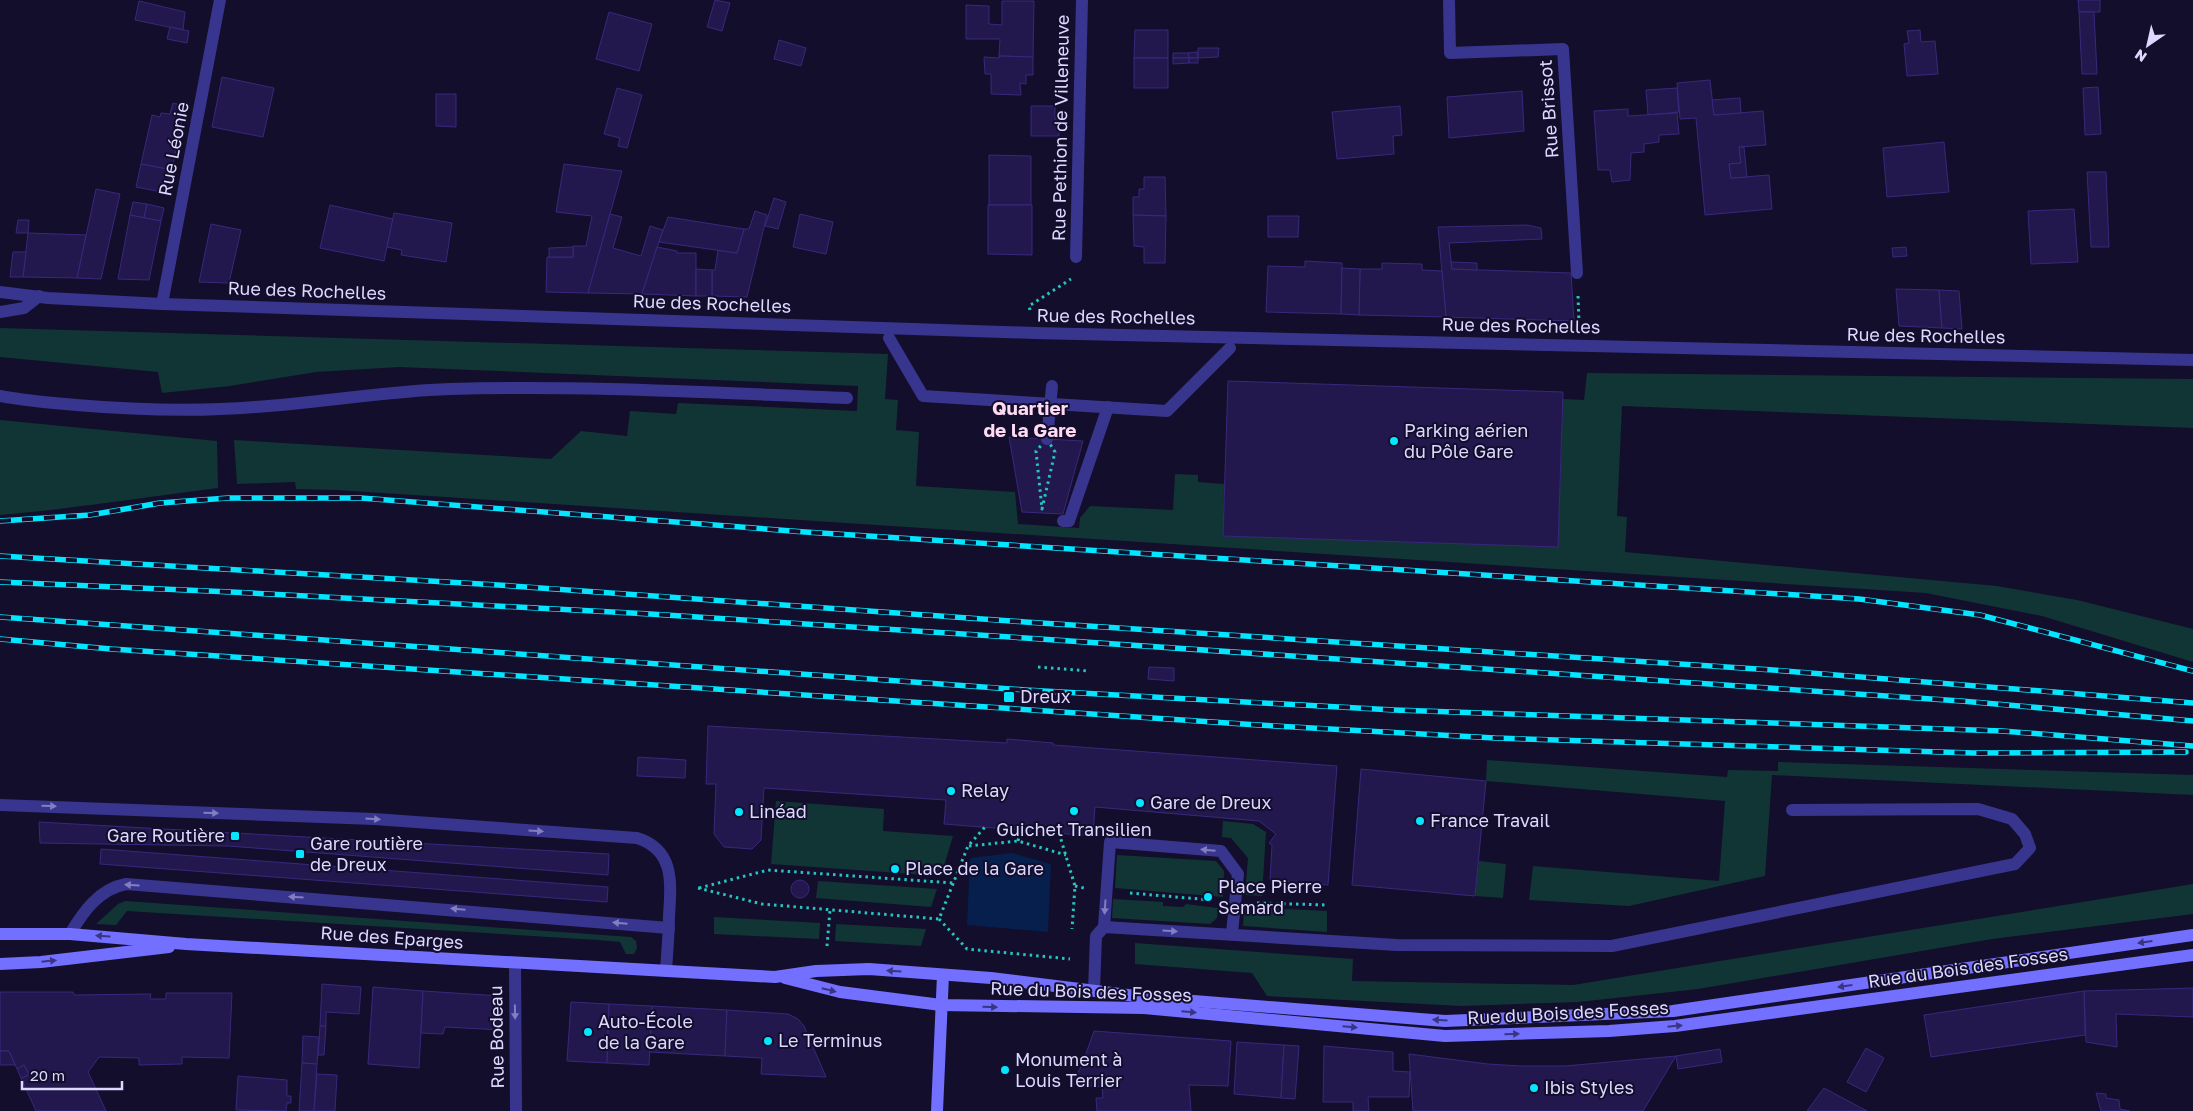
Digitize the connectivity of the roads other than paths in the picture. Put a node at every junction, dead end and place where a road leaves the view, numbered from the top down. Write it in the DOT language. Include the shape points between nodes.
graph roads {
  1 [pos="220,0"];
  2 [pos="1082,0"];
  3 [pos="1449,0"];
  4 [pos="1076,257"];
  5 [pos="1577,273"];
  6 [pos="0,292"];
  7 [pos="44,297"];
  8 [pos="162,304"];
  9 [pos="0,312"];
  10 [pos="889,338"];
  11 [pos="1230,348"];
  12 [pos="2193,360"];
  13 [pos="1052,386"];
  14 [pos="0,396"];
  15 [pos="847,398"];
  16 [pos="1108,407"];
  17 [pos="1047,439"];
  18 [pos="1063,521"];
  19 [pos="0,805"];
  20 [pos="1792,810"];
  21 [pos="1104,927"];
  22 [pos="669,928"];
  23 [pos="1232,933"];
  24 [pos="0,934"];
  25 [pos="70,934"];
  26 [pos="2193,935"];
  27 [pos="186,944"];
  28 [pos="2193,955"];
  29 [pos="515,963"];
  30 [pos="0,964"];
  31 [pos="666,971"];
  32 [pos="943,974"];
  33 [pos="781,978"];
  34 [pos="1094,990"];
  35 [pos="941,1005"];
  36 [pos="516,1111"];
  37 [pos="937,1111"];
  1 -- 8 [label="street, Rue Léonie"];
  2 -- 4 [label="street, Rue Pethion de Villeneuve"];
  3 -- 5 [label="street, Rue Brissot" via="1450,53 1563,49"];
  6 -- 7 [label="street, Rue des Rochelles"];
  7 -- 8 [label="street, Rue des Rochelles"];
  7 -- 9 [label="street" via="24,308"];
  8 -- 12 [label="street, Rue des Rochelles" via="1035,332"];
  10 -- 16 [label="street" via="923,396"];
  11 -- 16 [label="street" via="1167,411"];
  13 -- 17 [label="street"];
  14 -- 15 [label="street" via="113,408 192,410 450,389 615,390"];
  16 -- 18 [label="street" via="1069,521"];
  19 -- 22 [label="street, one-way" via="374,819 636,838 657,848 668,868 671,879"];
  20 -- 23 [label="street" via="1978,809 2012,820 2025,834 2030,848 2015,864 1612,946 1397,945"];
  21 -- 23 [label="street, one-way"];
  23 -- 21 [label="street, one-way" via="1238,874 1221,851 1110,842"];
  21 -- 34 [label="street" via="1096,936"];
  22 -- 25 [label="street, one-way" via="126,884 106,890 79,918"];
  22 -- 31 [label="street"];
  24 -- 25 [label="main road, Rue des Eparges"];
  27 -- 25 [label="main road, Rue des Eparges, one-way"];
  26 -- 34 [label="main road, Rue du Bois des Fosses, one-way" via="1674,1011 1608,1016 1445,1020 1144,997"];
  27 -- 29 [label="main road, Rue des Eparges"];
  30 -- 27 [label="main road, one-way" via="84,958"];
  35 -- 28 [label="main road, Rue du Bois des Fosses, one-way" via="1144,1008 1445,1036 1609,1031 1710,1022"];
  29 -- 31 [label="main road, Rue des Eparges"];
  29 -- 36 [label="street, Rue Bodeau, one-way"];
  31 -- 33 [label="main road, Rue des Eparges"];
  32 -- 33 [label="main road, Rue des Eparges, one-way" via="845,970 816,971"];
  32 -- 34 [label="main road, Rue du Bois des Fosses"];
  32 -- 35 [label="main road"];
  33 -- 35 [label="main road, Rue des Eparges, one-way" via="840,992"];
  35 -- 37 [label="main road"];
}
